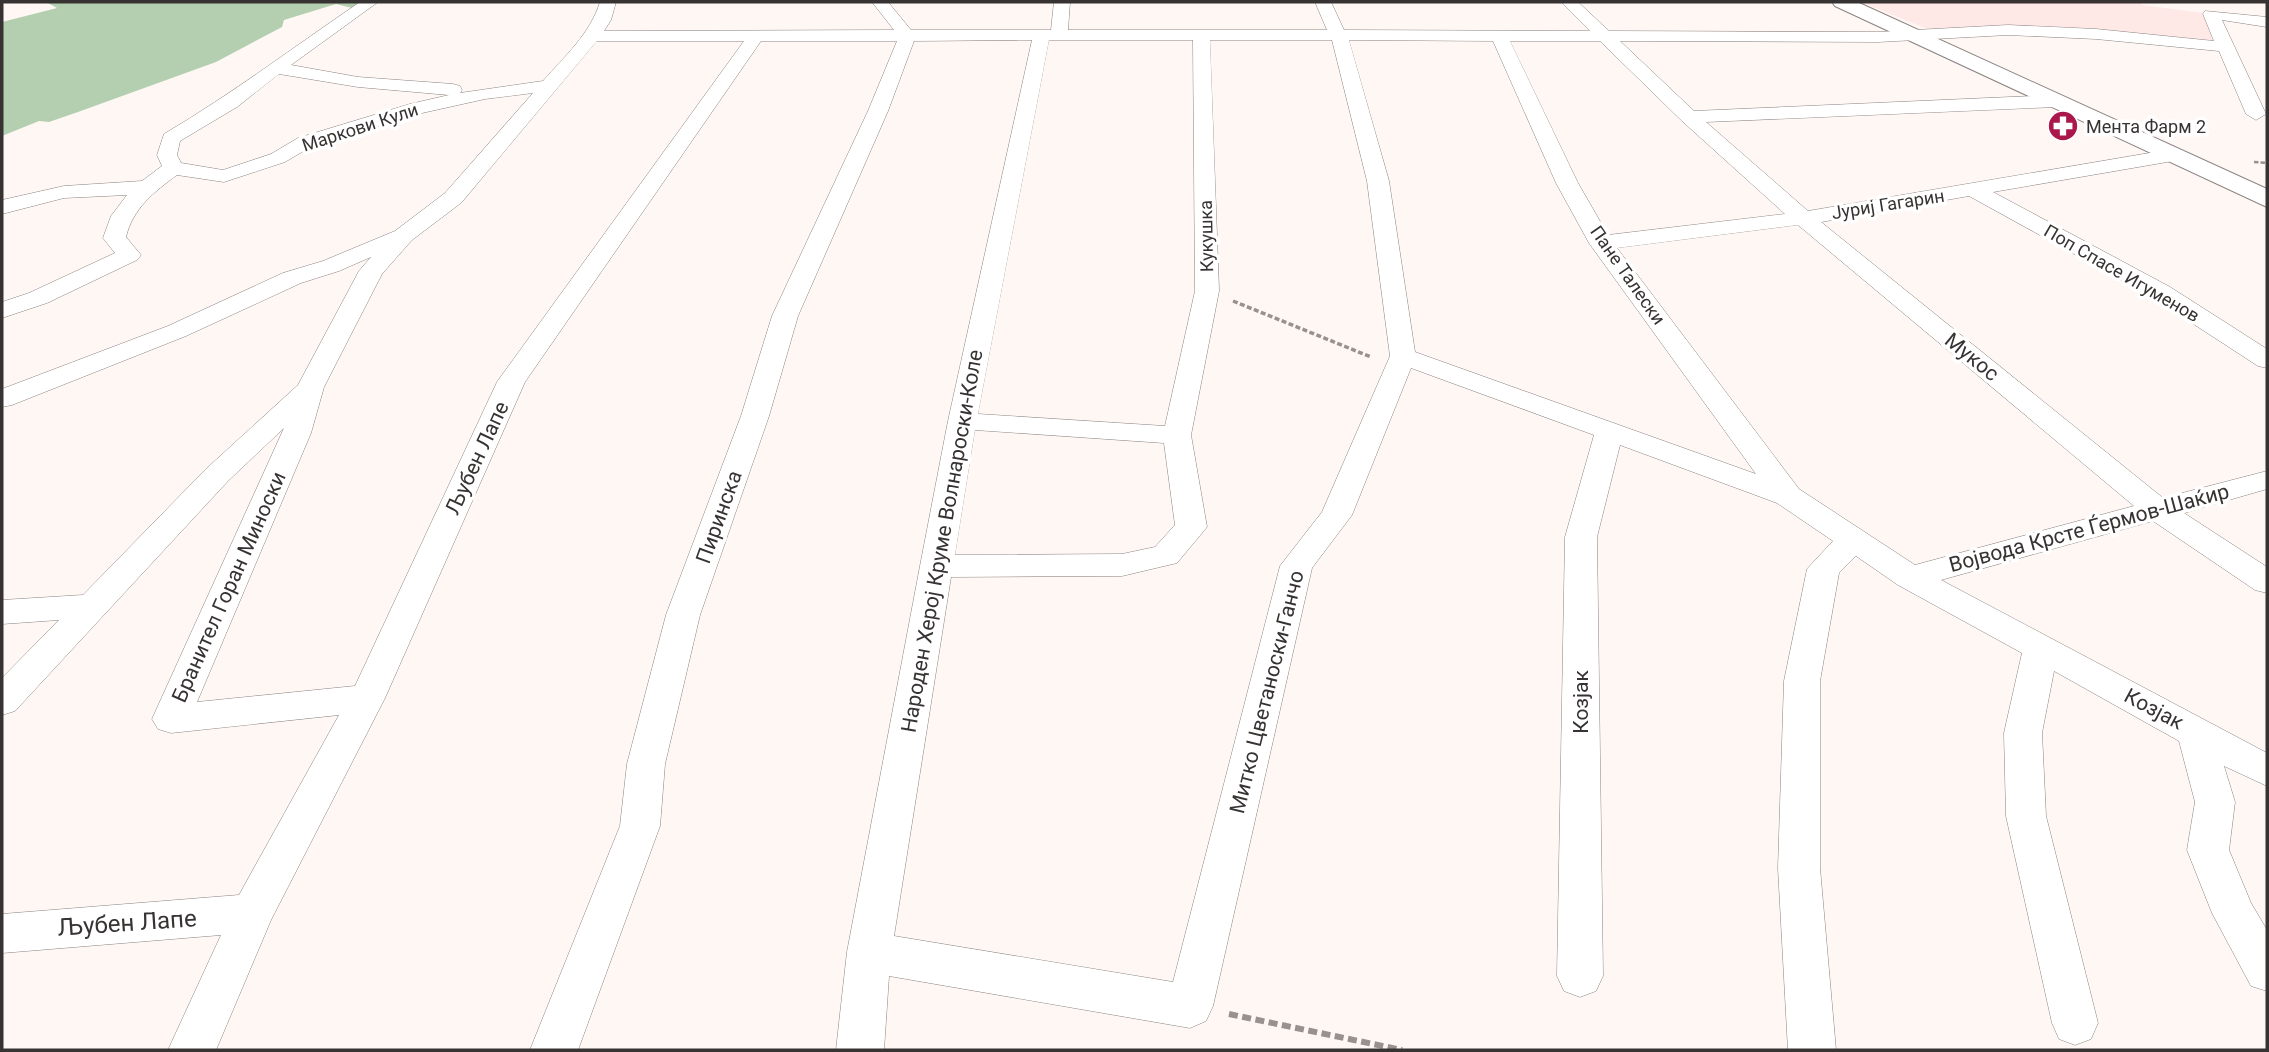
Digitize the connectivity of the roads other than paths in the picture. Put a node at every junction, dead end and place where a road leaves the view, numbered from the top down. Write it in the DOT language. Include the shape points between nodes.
graph roads {
  1 [pos="370,2"];
  2 [pos="608,2"];
  3 [pos="880,2"];
  4 [pos="1062,2"];
  5 [pos="1323,2"];
  6 [pos="1569,2"];
  7 [pos="1842,2"];
  8 [pos="2267,22"];
  9 [pos="1909,33"];
  10 [pos="1050,35"];
  11 [pos="1201,35"];
  12 [pos="1339,35"];
  13 [pos="592,36"];
  14 [pos="757,36"];
  15 [pos="907,36"];
  16 [pos="1499,36"];
  17 [pos="1606,36"];
  18 [pos="2226,47"];
  19 [pos="278,68"];
  20 [pos="551,86"];
  21 [pos="485,93"];
  22 [pos="2056,101"];
  23 [pos="2256,114"];
  24 [pos="1689,117"];
  25 [pos="2173,155"];
  26 [pos="173,168"];
  27 [pos="146,187"];
  28 [pos="1973,190"];
  29 [pos="2267,200"];
  30 [pos="2,207"];
  31 [pos="1803,218"];
  32 [pos="404,235"];
  33 [pos="1601,243"];
  34 [pos="2,310"];
  35 [pos="2267,360"];
  36 [pos="1400,362"];
  37 [pos="310,387"];
  38 [pos="2,399"];
  39 [pos="962,421"];
  40 [pos="1609,430"];
  41 [pos="1177,435"];
  42 [pos="2267,480"];
  43 [pos="1788,496"];
  44 [pos="2155,508"];
  45 [pos="1854,539"];
  46 [pos="936,566"];
  47 [pos="1910,576"];
  48 [pos="2267,582"];
  49 [pos="93,606"];
  50 [pos="2,612"];
  51 [pos="2040,650"];
  52 [pos="367,698"];
  53 [pos="2,701"];
  54 [pos="2195,731"];
  55 [pos="2267,771"];
  56 [pos="252,913"];
  57 [pos="2,933"];
  58 [pos="869,952"];
  59 [pos="2267,971"];
  60 [pos="1580,976"];
  61 [pos="2075,1023"];
  62 [pos="192,1050"];
  63 [pos="554,1050"];
  64 [pos="860,1050"];
  65 [pos="1812,1050"];
  1 -- 19 [label="street"];
  2 -- 13 [label="street, Бранител Горан Миноски"];
  3 -- 15 [label="street"];
  4 -- 10 [label="street, Народен Херој Круме Волнароски-Коле"];
  5 -- 12 [label="street"];
  6 -- 17 [label="street, Мукос"];
  7 -- 9 [label="street"];
  8 -- 18 [label="street" via="2211,14"];
  9 -- 17 [label="street" via="1878,37"];
  9 -- 18 [label="street" via="2002,29"];
  9 -- 22 [label="street"];
  10 -- 11 [label="street"];
  10 -- 15 [label="street"];
  10 -- 39 [label="street, Народен Херој Круме Волнароски-Коле"];
  11 -- 12 [label="street"];
  11 -- 41 [label="street, Кукушка" via="1207,291"];
  12 -- 16 [label="street"];
  12 -- 36 [label="street" via="1378,181"];
  13 -- 14 [label="street"];
  13 -- 20 [label="street, Бранител Горан Миноски"];
  14 -- 15 [label="street"];
  14 -- 52 [label="street, Љубен Лапе" via="511,382"];
  15 -- 63 [label="street, Пиринска" via="785,316 755,416 683,615 646,764 640,826"];
  16 -- 17 [label="street"];
  16 -- 33 [label="street, Пане Талески" via="1567,183"];
  17 -- 24 [label="street, Мукос"];
  18 -- 23 [label="street"];
  19 -- 21 [label="street" via="358,82"];
  19 -- 26 [label="street" via="171,138 167,156"];
  20 -- 21 [label="street, Маркови Кули"];
  20 -- 32 [label="street, Бранител Горан Миноски" via="453,198"];
  21 -- 26 [label="street, Маркови Кули" via="358,125 224,176"];
  22 -- 24 [label="street"];
  22 -- 25 [label="street"];
  24 -- 31 [label="street, Мукос"];
  25 -- 28 [label="street, Јуриј Гагарин"];
  25 -- 29 [label="street"];
  26 -- 27 [label="street"];
  27 -- 30 [label="street" via="64,192"];
  27 -- 34 [label="street" via="117,222 114,238 129,255"];
  28 -- 31 [label="street, Јуриј Гагарин"];
  28 -- 35 [label="street, Поп Спасе Игуменов" via="2161,292"];
  31 -- 33 [label="street, Јуриј Гагарин"];
  31 -- 44 [label="street, Мукос"];
  32 -- 37 [label="street, Бранител Горан Миноски" via="371,271"];
  32 -- 38 [label="street, Бранител Горан Миноски"];
  33 -- 43 [label="street, Пане Талески"];
  36 -- 40 [label="street, Козјак"];
  36 -- 58 [label="street, Митко Цветаноски-Ганчо" via="1336,515 1296,566 1190,1006"];
  37 -- 49 [label="street, Бранител Горан Миноски" via="217,475"];
  37 -- 52 [label="street, Бранител Горан Миноски" via="297,433 171,719"];
  39 -- 41 [label="street"];
  39 -- 46 [label="street, Народен Херој Круме Волнароски-Коле"];
  40 -- 43 [label="street, Козјак"];
  40 -- 60 [label="street, Козјак" via="1581,537"];
  41 -- 46 [label="street, Кукушка" via="1191,527 1166,555 1122,565"];
  42 -- 44 [label="street, Војвода Крсте Ѓермов-Шаќир"];
  43 -- 45 [label="street, Козјак"];
  44 -- 47 [label="street, Војвода Крсте Ѓермов-Шаќир"];
  44 -- 48 [label="street, Мукос"];
  45 -- 47 [label="street, Козјак"];
  45 -- 65 [label="street" via="1823,569 1802,681 1800,868"];
  46 -- 58 [label="street, Народен Херој Круме Волнароски-Коле"];
  47 -- 51 [label="street, Козјак"];
  49 -- 50 [label="street"];
  49 -- 53 [label="street, Бранител Горан Миноски"];
  51 -- 54 [label="street, Козјак"];
  51 -- 61 [label="street" via="2023,733 2026,816"];
  52 -- 56 [label="street, Љубен Лапе"];
  54 -- 55 [label="street, Козјак"];
  54 -- 59 [label="street" via="2215,802 2208,850 2234,913"];
  56 -- 57 [label="street, Љубен Лапе"];
  56 -- 62 [label="street, Љубен Лапе"];
  58 -- 64 [label="street, Народен Херој Круме Волнароски-Коле"];
}
